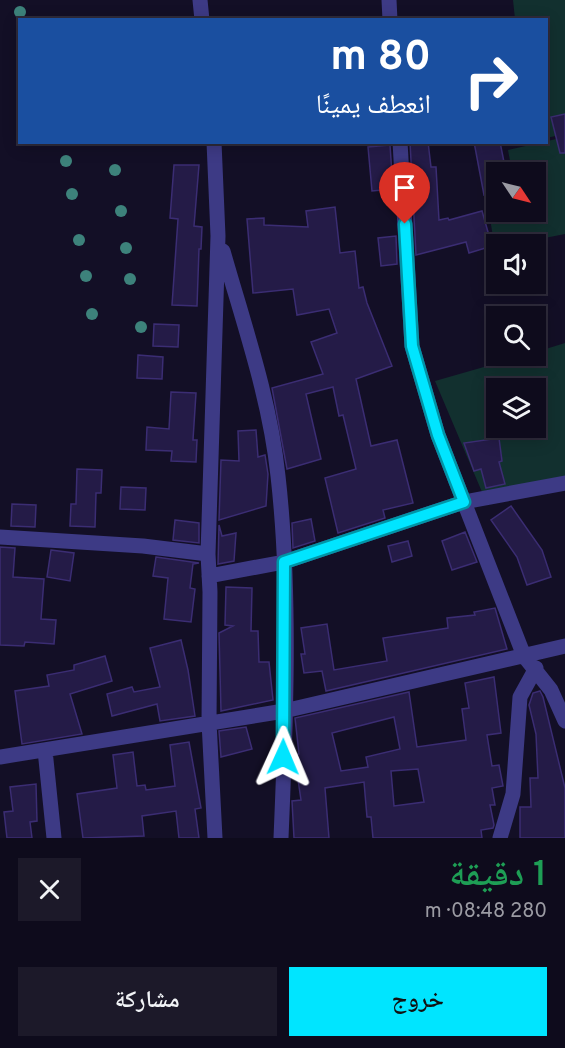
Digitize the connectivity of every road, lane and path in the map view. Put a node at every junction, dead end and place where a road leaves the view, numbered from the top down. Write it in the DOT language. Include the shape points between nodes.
graph roads {
  1 [pos="200,0"];
  2 [pos="389,0"];
  3 [pos="202,18"];
  4 [pos="390,18"];
  5 [pos="214,144"];
  6 [pos="400,144"];
  7 [pos="218,236"];
  8 [pos="565,483"];
  9 [pos="464,502"];
  10 [pos="0,537"];
  11 [pos="208,554"];
  12 [pos="284,562"];
  13 [pos="209,576"];
  14 [pos="565,646"];
  15 [pos="524,656"];
  16 [pos="536,668"];
  17 [pos="284,711"];
  18 [pos="565,721"];
  19 [pos="209,722"];
  20 [pos="45,750"];
  21 [pos="0,757"];
  22 [pos="54,838"];
  23 [pos="215,838"];
  24 [pos="281,838"];
  25 [pos="500,838"];
  1 -- 3 [label="street"];
  2 -- 4 [label="street"];
  5 -- 7 [label="street"];
  6 -- 9 [label="street" via="412,346 434,425"];
  7 -- 11 [label="street"];
  7 -- 12 [label="street" via="259,376 278,474"];
  8 -- 9 [label="street"];
  9 -- 12 [label="street"];
  9 -- 15 [label="street"];
  10 -- 11 [label="street"];
  11 -- 13 [label="street"];
  12 -- 13 [label="street"];
  12 -- 17 [label="street"];
  13 -- 19 [label="street"];
  14 -- 15 [label="street"];
  15 -- 16 [label="street"];
  15 -- 17 [label="street"];
  16 -- 18 [label="street"];
  16 -- 25 [label="street" via="520,697 513,794"];
  17 -- 19 [label="street"];
  17 -- 24 [label="street"];
  19 -- 20 [label="street"];
  19 -- 23 [label="street"];
  20 -- 21 [label="street"];
  20 -- 22 [label="street"];
}
